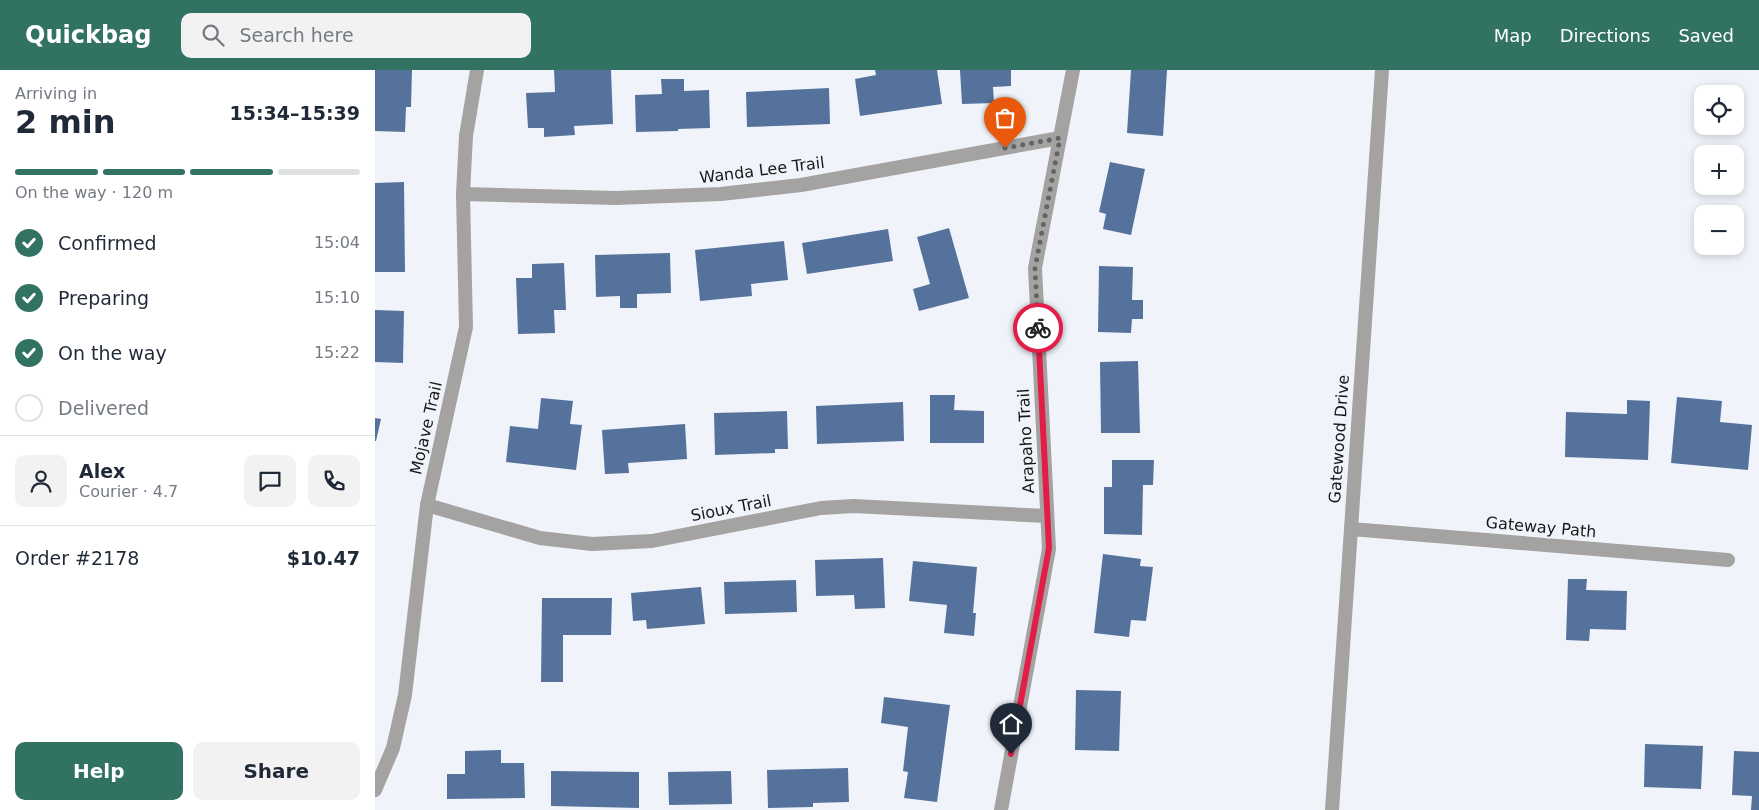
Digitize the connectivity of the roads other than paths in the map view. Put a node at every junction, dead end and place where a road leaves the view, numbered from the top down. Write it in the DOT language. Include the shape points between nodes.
graph roads {
  1 [pos="477,70"];
  2 [pos="1073,70"];
  3 [pos="1382,70"];
  4 [pos="1060,138"];
  5 [pos="463,194"];
  6 [pos="427,505"];
  7 [pos="1047,516"];
  8 [pos="1351,529"];
  9 [pos="1729,560"];
  10 [pos="375,790"];
  11 [pos="1001,810"];
  12 [pos="1332,810"];
  1 -- 5 [label="street, Mojave Trail" via="466,136"];
  2 -- 4 [label="street, Arapaho Trail"];
  3 -- 8 [label="street, Gatewood Drive"];
  4 -- 5 [label="street, Wanda Lee Trail" via="801,185 721,194 616,198"];
  4 -- 7 [label="street, Arapaho Trail" via="1035,268"];
  5 -- 6 [label="street, Mojave Trail" via="466,327"];
  6 -- 7 [label="street, Sioux Trail" via="540,538 593,544 652,541 821,508 854,506"];
  6 -- 10 [label="street, Mojave Trail" via="405,695 393,748"];
  7 -- 11 [label="street, Arapaho Trail" via="1049,548"];
  8 -- 9 [label="street, Gateway Path"];
  8 -- 12 [label="street, Gatewood Drive"];
}
